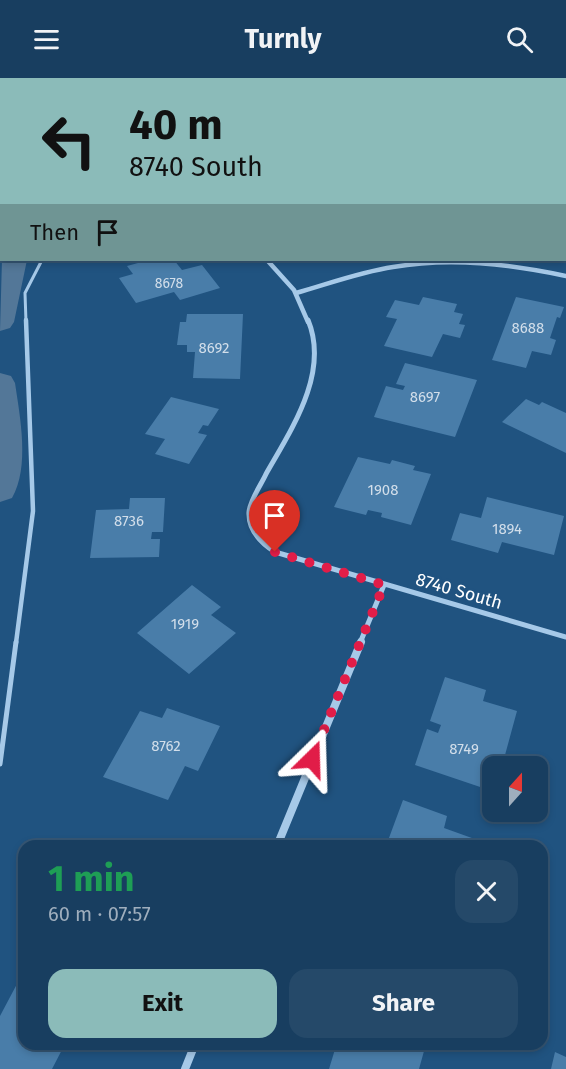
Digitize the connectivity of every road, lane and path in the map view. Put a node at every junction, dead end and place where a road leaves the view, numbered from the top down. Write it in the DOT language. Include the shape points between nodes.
graph roads {
  1 [pos="41,261"];
  2 [pos="268,261"];
  3 [pos="566,276"];
  4 [pos="296,293"];
  5 [pos="384,585"];
  6 [pos="566,637"];
  7 [pos="0,764"];
  8 [pos="279,840"];
  9 [pos="193,1050"];
  10 [pos="185,1069"];
  1 -- 7 [label="lane" via="24,293 33,511"];
  2 -- 4 [label="street"];
  3 -- 4 [label="street" via="492,264 445,263 394,267"];
  4 -- 5 [label="street, 8740 South" via="311,324 316,353 313,382 249,510 250,527 259,543 275,552"];
  5 -- 6 [label="street, 8740 South"];
  5 -- 8 [label="street"];
  9 -- 10 [label="street"];
}
